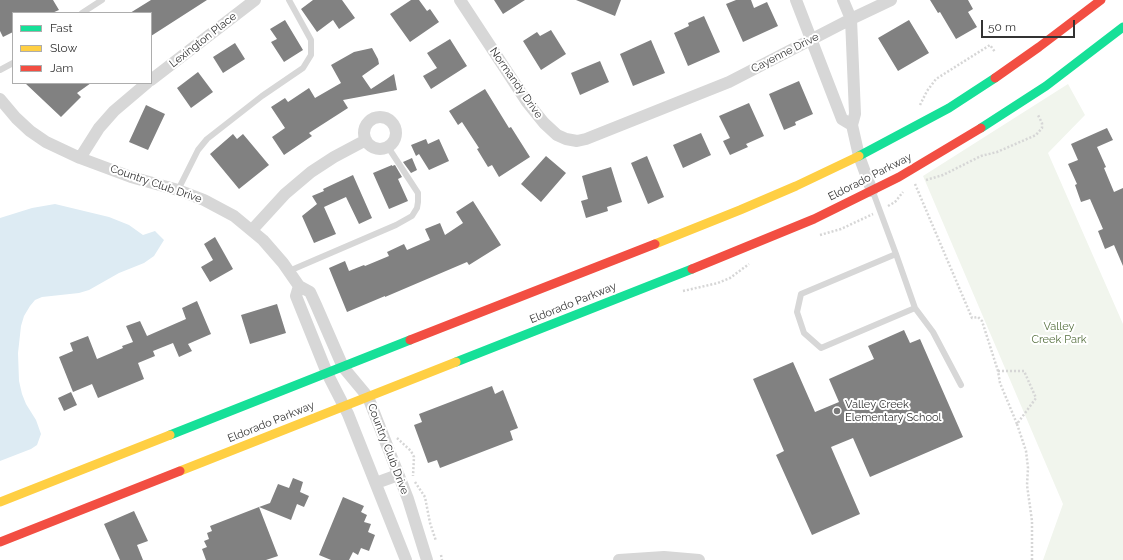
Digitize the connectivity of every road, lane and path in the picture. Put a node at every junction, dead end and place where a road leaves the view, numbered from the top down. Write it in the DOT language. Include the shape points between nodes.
graph roads {
  1 [pos="102,0"];
  2 [pos="255,0"];
  3 [pos="289,0"];
  4 [pos="460,0"];
  5 [pos="796,0"];
  6 [pos="843,0"];
  7 [pos="891,0"];
  8 [pos="1101,0"];
  9 [pos="84,12"];
  10 [pos="851,19"];
  11 [pos="1123,27"];
  12 [pos="812,39"];
  13 [pos="995,52"];
  14 [pos="12,63"];
  15 [pos="0,70"];
  16 [pos="152,79"];
  17 [pos="146,84"];
  18 [pos="0,98"];
  19 [pos="678,102"];
  20 [pos="919,107"];
  21 [pos="852,124"];
  22 [pos="366,140"];
  23 [pos="388,147"];
  24 [pos="859,156"];
  25 [pos="80,158"];
  26 [pos="915,184"];
  27 [pos="178,190"];
  28 [pos="872,191"];
  29 [pos="252,230"];
  30 [pos="896,254"];
  31 [pos="289,271"];
  32 [pos="299,286"];
  33 [pos="915,308"];
  34 [pos="343,366"];
  35 [pos="998,371"];
  36 [pos="327,373"];
  37 [pos="961,385"];
  38 [pos="368,397"];
  39 [pos="345,406"];
  40 [pos="1017,424"];
  41 [pos="396,436"];
  42 [pos="398,475"];
  43 [pos="376,483"];
  44 [pos="0,502"];
  45 [pos="436,541"];
  46 [pos="0,542"];
  47 [pos="441,555"];
  48 [pos="426,557"];
  49 [pos="406,560"];
  50 [pos="412,560"];
  51 [pos="442,560"];
  52 [pos="618,560"];
  53 [pos="699,560"];
  54 [pos="1032,560"];
  1 -- 9 [label="lane"];
  2 -- 16 [label="street, Lexington Place"];
  3 -- 27 [label="lane" via="311,40 311,55 303,68 262,96 207,140 198,150"];
  4 -- 19 [label="street, Normandy Drive" via="527,102 557,135 577,141 586,139"];
  5 -- 12 [label="street"];
  6 -- 10 [label="street"];
  7 -- 10 [label="street, Cayenne Drive"];
  8 -- 24 [label="main road" via="1039,47 949,108"];
  10 -- 12 [label="street, Cayenne Drive"];
  10 -- 21 [label="street" via="855,114"];
  11 -- 28 [label="main road, Eldorado Parkway" via="1000,117 954,146"];
  12 -- 19 [label="street, Cayenne Drive" via="729,82"];
  12 -- 21 [label="street" via="842,119"];
  13 -- 20 [label="path" via="990,45 936,79"];
  14 -- 15 [label="lane"];
  17 -- 25 [label="street" via="99,128"];
  18 -- 25 [label="street, Country Club Drive" via="30,132"];
  21 -- 24 [label="street"];
  22 -- 23 [label="street" via="376,148"];
  22 -- 23 [label="street" via="365,130 368,122 374,118 385,118 394,124 396,132"];
  22 -- 29 [label="street" via="334,157 307,176 285,194"];
  23 -- 31 [label="lane" via="418,193 417,208 412,216"];
  24 -- 28 [label="street"];
  24 -- 34 [label="main road" via="740,210"];
  25 -- 27 [label="street, Country Club Drive"];
  26 -- 35 [label="path" via="972,318 978,317 982,320"];
  27 -- 29 [label="street, Country Club Drive" via="219,207"];
  28 -- 30 [label="lane"];
  28 -- 38 [label="main road, Eldorado Parkway" via="770,238"];
  29 -- 31 [label="street, Country Club Drive"];
  30 -- 33 [label="lane"];
  30 -- 33 [label="lane" via="801,294 797,312 804,333 821,348"];
  31 -- 32 [label="street, Country Club Drive"];
  32 -- 34 [label="street, Country Club Drive" via="310,292"];
  32 -- 36 [label="street" via="296,296"];
  33 -- 37 [label="lane" via="933,332"];
  34 -- 36 [label="main road"];
  34 -- 38 [label="street, Country Club Drive"];
  35 -- 40 [label="path" via="1000,383"];
  35 -- 40 [label="path" via="1024,371 1036,398"];
  36 -- 39 [label="street"];
  36 -- 44 [label="main road"];
  38 -- 39 [label="main road, Eldorado Parkway"];
  38 -- 42 [label="street, Country Club Drive"];
  39 -- 43 [label="street"];
  39 -- 46 [label="main road, Eldorado Parkway"];
  40 -- 54 [label="path" via="1026,451 1028,468"];
  41 -- 45 [label="path" via="414,457 412,475 425,497"];
  42 -- 43 [label="street"];
  42 -- 48 [label="street, Country Club Drive"];
  43 -- 49 [label="street"];
  47 -- 51 [label="path"];
  48 -- 50 [label="street"];
  52 -- 53 [label="street" via="664,557"];
}
